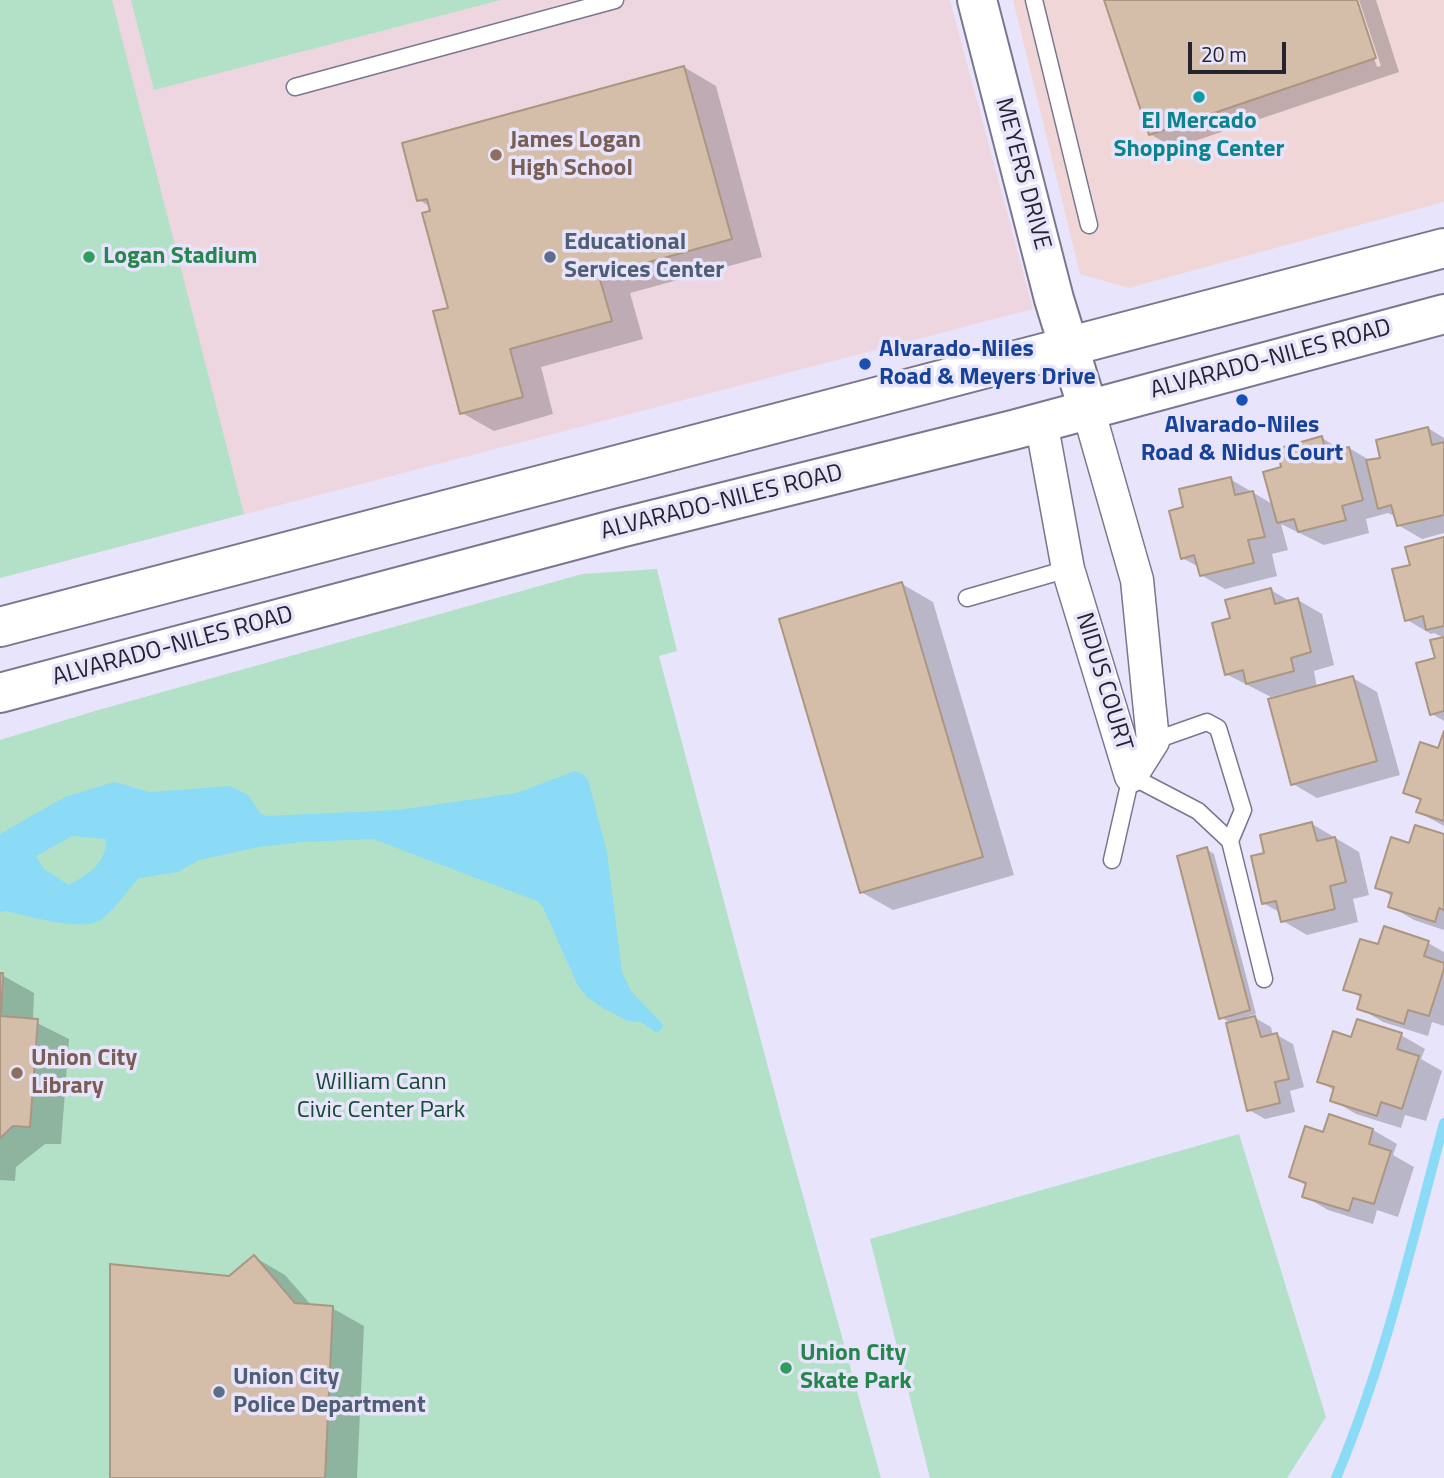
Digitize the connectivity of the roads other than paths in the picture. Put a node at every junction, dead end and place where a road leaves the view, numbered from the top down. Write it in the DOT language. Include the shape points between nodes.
graph roads {
  1 [pos="615,0"];
  2 [pos="977,0"];
  3 [pos="1034,0"];
  4 [pos="295,87"];
  5 [pos="1089,225"];
  6 [pos="1444,248"];
  7 [pos="1444,314"];
  8 [pos="1068,348"];
  9 [pos="1088,410"];
  10 [pos="1041,421"];
  11 [pos="1068,569"];
  12 [pos="967,598"];
  13 [pos="0,626"];
  14 [pos="0,693"];
  15 [pos="1153,741"];
  16 [pos="1131,776"];
  17 [pos="1230,841"];
  18 [pos="1112,860"];
  19 [pos="1264,979"];
  1 -- 4 [label="lane"];
  2 -- 8 [label="main road, MEYERS DRIVE"];
  3 -- 5 [label="lane"];
  6 -- 8 [label="main road"];
  7 -- 9 [label="main road, ALVARADO-NILES ROAD"];
  8 -- 9 [label="main road, MEYERS DRIVE"];
  8 -- 10 [label="main road"];
  8 -- 13 [label="main road"];
  9 -- 10 [label="main road, ALVARADO-NILES ROAD"];
  9 -- 15 [label="street, NIDUS COURT" via="1137,580"];
  10 -- 11 [label="street, NIDUS COURT"];
  10 -- 14 [label="main road, ALVARADO-NILES ROAD"];
  11 -- 12 [label="lane"];
  11 -- 16 [label="street, NIDUS COURT"];
  15 -- 16 [label="street, NIDUS COURT"];
  15 -- 17 [label="lane" via="1207,722 1218,728 1243,810"];
  16 -- 17 [label="lane" via="1198,811"];
  16 -- 18 [label="lane"];
  17 -- 19 [label="lane"];
}
